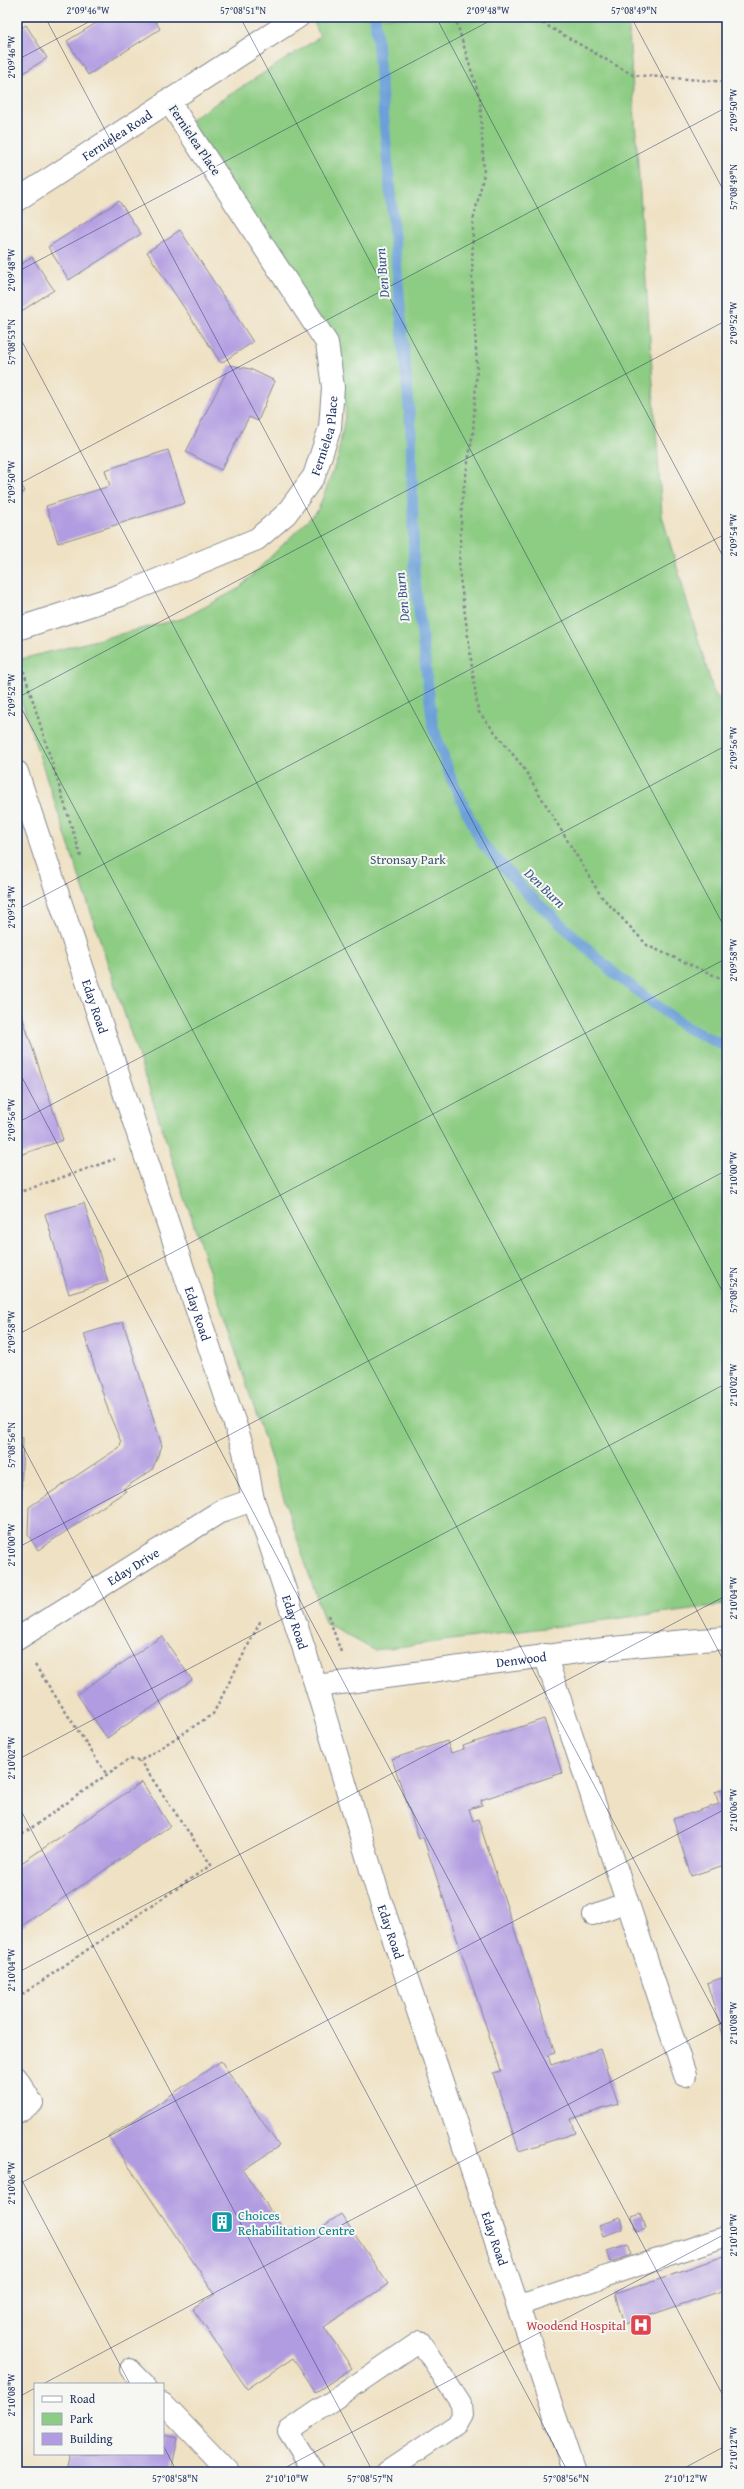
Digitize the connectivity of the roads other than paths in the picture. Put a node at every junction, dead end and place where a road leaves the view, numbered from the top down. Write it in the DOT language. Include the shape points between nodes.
graph roads {
  1 [pos="298,17"];
  2 [pos="168,100"];
  3 [pos="17,200"];
  4 [pos="17,629"];
  5 [pos="17,772"];
  6 [pos="253,1500"];
  7 [pos="22,1628"];
  8 [pos="727,1638"];
  9 [pos="545,1655"];
  10 [pos="316,1686"];
  11 [pos="627,1902"];
  12 [pos="593,1915"];
  13 [pos="685,2075"];
  14 [pos="17,2077"];
  15 [pos="17,2113"];
  16 [pos="727,2236"];
  17 [pos="517,2306"];
  18 [pos="130,2369"];
  19 [pos="144,2383"];
  20 [pos="164,2404"];
  21 [pos="229,2472"];
  22 [pos="314,2472"];
  23 [pos="386,2472"];
  24 [pos="574,2472"];
  1 -- 2 [label="street, Fernielea Road"];
  2 -- 3 [label="street, Fernielea Road"];
  2 -- 4 [label="street, Fernielea Place" via="327,343 333,387 330,428 314,476 286,514 257,539 121,596"];
  5 -- 6 [label="street, Eday Road" via="244,1451"];
  6 -- 7 [label="street, Eday Drive" via="221,1511"];
  6 -- 10 [label="street, Eday Road"];
  8 -- 9 [label="street, Denwood"];
  9 -- 10 [label="street, Denwood"];
  9 -- 11 [label="street"];
  10 -- 17 [label="street, Eday Road" via="378,1893"];
  11 -- 12 [label="lane"];
  11 -- 13 [label="street"];
  14 -- 15 [label="lane" via="33,2103"];
  16 -- 17 [label="lane"];
  17 -- 24 [label="street, Eday Road"];
  18 -- 19 [label="lane"];
  20 -- 21 [label="lane"];
  22 -- 23 [label="lane" via="288,2432 420,2341 461,2404 462,2415 456,2424"];
}
